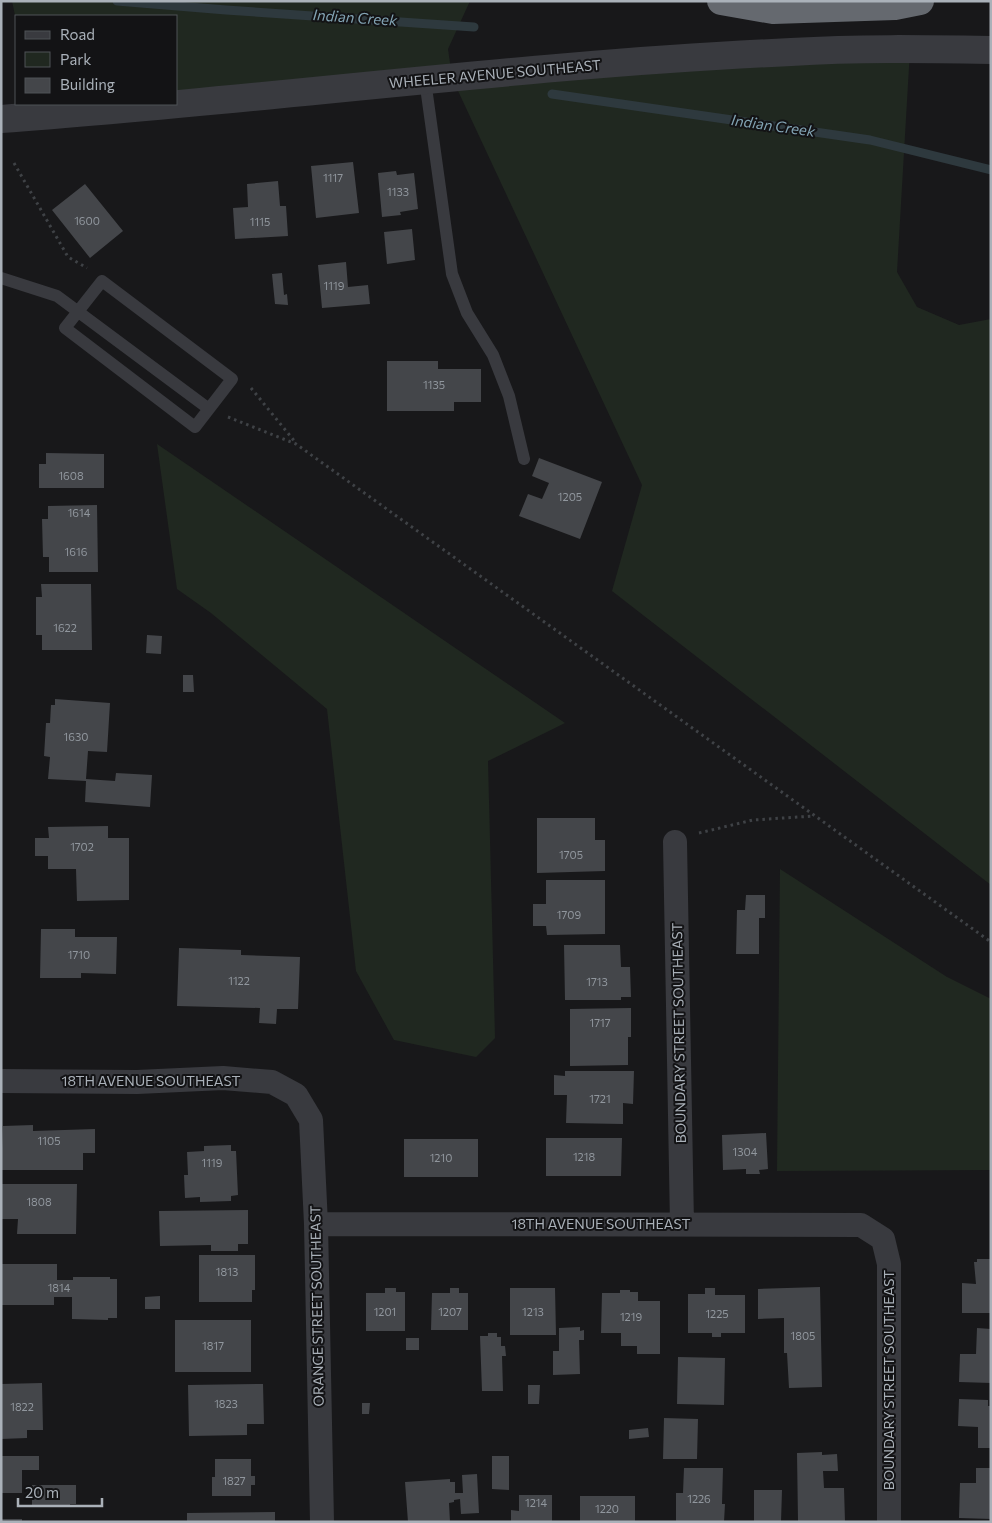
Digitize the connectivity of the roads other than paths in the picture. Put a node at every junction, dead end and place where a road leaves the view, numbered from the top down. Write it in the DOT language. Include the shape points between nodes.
graph roads {
  1 [pos="722,1"];
  2 [pos="920,1"];
  3 [pos="991,50"];
  4 [pos="425,80"];
  5 [pos="178,104"];
  6 [pos="163,105"];
  7 [pos="1,119"];
  8 [pos="1,278"];
  9 [pos="78,312"];
  10 [pos="209,409"];
  11 [pos="524,459"];
  12 [pos="675,842"];
  13 [pos="1,1081"];
  14 [pos="296,1095"];
  15 [pos="316,1224"];
  16 [pos="682,1224"];
  17 [pos="883,1239"];
  18 [pos="322,1522"];
  19 [pos="889,1522"];
  1 -- 2 [label="highway" via="773,10 895,6"];
  3 -- 4 [label="street, WHEELER AVENUE SOUTHEAST" via="793,52 530,69"];
  4 -- 5 [label="street, WHEELER AVENUE SOUTHEAST"];
  4 -- 11 [label="lane" via="452,274 467,314 493,355 509,396"];
  6 -- 7 [label="street, WHEELER AVENUE SOUTHEAST"];
  8 -- 9 [label="lane" via="57,296"];
  9 -- 10 [label="lane"];
  9 -- 10 [label="lane" via="65,328 195,428"];
  9 -- 10 [label="lane" via="102,281 232,379"];
  12 -- 16 [label="street, BOUNDARY STREET SOUTHEAST"];
  13 -- 14 [label="street, 18TH AVENUE SOUTHEAST" via="137,1082 224,1078 272,1082"];
  14 -- 15 [label="street, ORANGE STREET SOUTHEAST" via="311,1120"];
  15 -- 16 [label="street, 18TH AVENUE SOUTHEAST"];
  15 -- 18 [label="street, ORANGE STREET SOUTHEAST"];
  16 -- 17 [label="street, 18TH AVENUE SOUTHEAST" via="861,1225"];
  17 -- 19 [label="street, BOUNDARY STREET SOUTHEAST" via="889,1264"];
}
